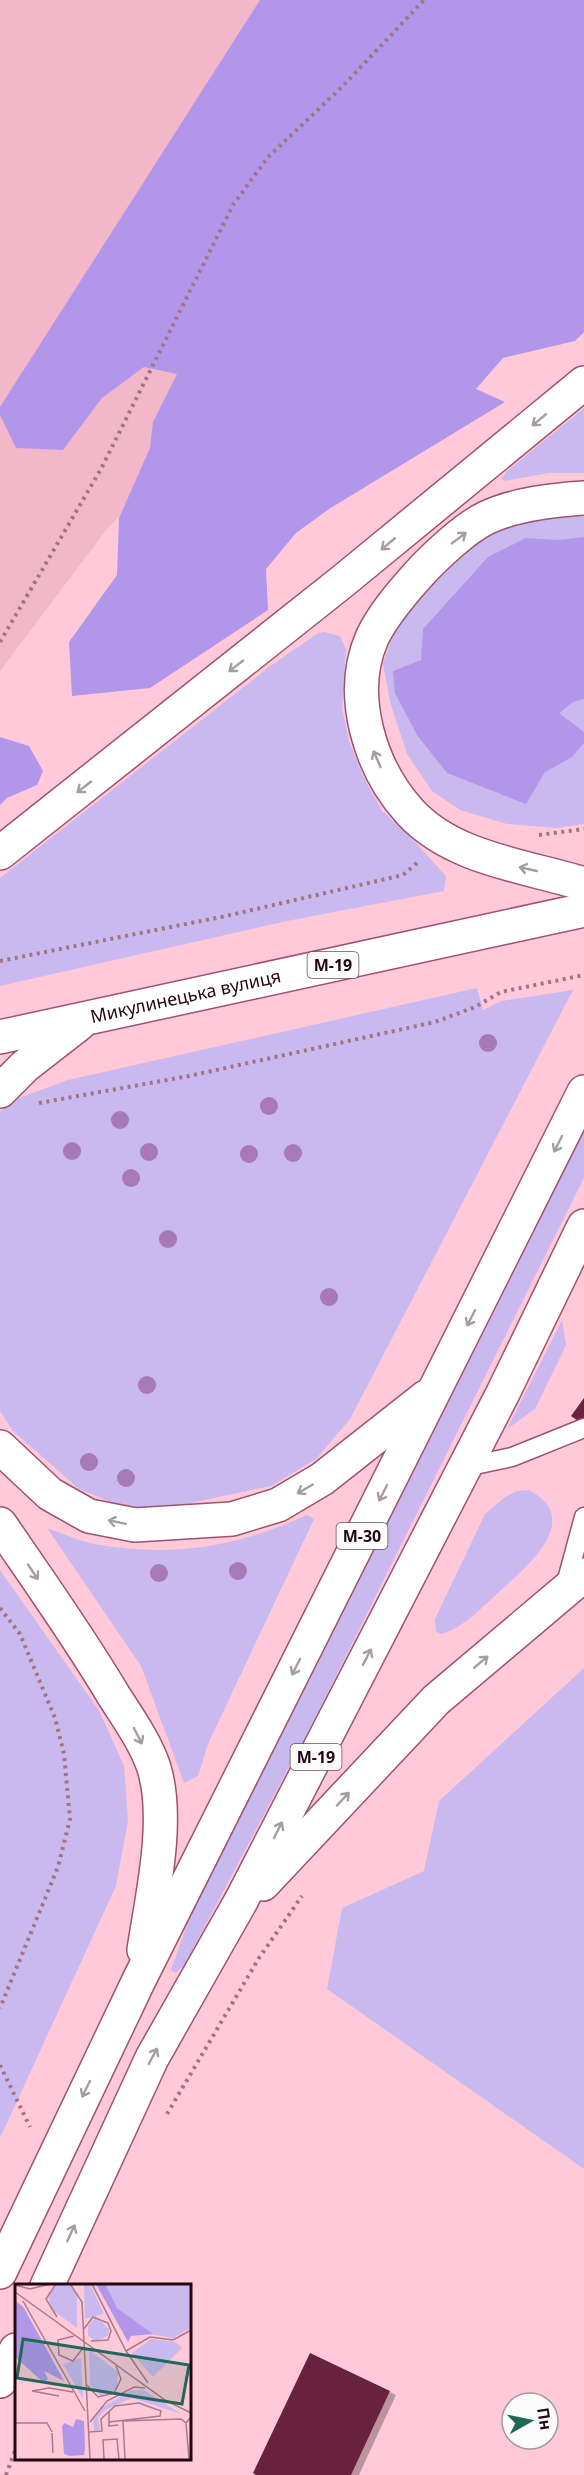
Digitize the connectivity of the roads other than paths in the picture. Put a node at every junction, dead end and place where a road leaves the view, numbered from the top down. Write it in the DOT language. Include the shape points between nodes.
graph roads {
  1 [pos="584,383"];
  2 [pos="584,498"];
  3 [pos="0,853"];
  4 [pos="584,884"];
  5 [pos="584,910"];
  6 [pos="83,1021"];
  7 [pos="0,1037"];
  8 [pos="0,1090"];
  9 [pos="584,1092"];
  10 [pos="584,1226"];
  11 [pos="435,1390"];
  12 [pos="584,1428"];
  13 [pos="0,1447"];
  14 [pos="465,1467"];
  15 [pos="584,1517"];
  16 [pos="0,1524"];
  17 [pos="574,1583"];
  18 [pos="231,1918"];
  19 [pos="139,1980"];
  20 [pos="0,2272"];
  21 [pos="48,2284"];
  22 [pos="15,2352"];
  23 [pos="0,2381"];
  1 -- 3 [label="highway, one-way" via="343,581"];
  4 -- 2 [label="highway, one-way" via="505,864 450,841 410,812 384,775 367,737 362,682 372,639 400,595 432,559 486,518 547,500"];
  5 -- 6 [label="highway, Микулинецька вулиця / М-19"];
  6 -- 7 [label="highway, Микулинецька вулиця / М-19"];
  6 -- 8 [label="highway"];
  9 -- 11 [label="highway, М-30, one-way"];
  10 -- 14 [label="highway, М-19"];
  11 -- 13 [label="highway, one-way" via="322,1479 278,1505 232,1519 135,1526 89,1516 50,1494"];
  11 -- 19 [label="highway, М-30, one-way"];
  12 -- 14 [label="lane" via="512,1457"];
  18 -- 14 [label="highway, М-19, one-way"];
  15 -- 17 [label="lane"];
  16 -- 19 [label="highway, one-way" via="92,1658 154,1768 159,1801 158,1839"];
  18 -- 17 [label="highway, one-way" via="436,1700"];
  21 -- 18 [label="highway, М-19, one-way" via="152,2058"];
  19 -- 20 [label="highway, one-way"];
  22 -- 23 [label="highway"];
}
